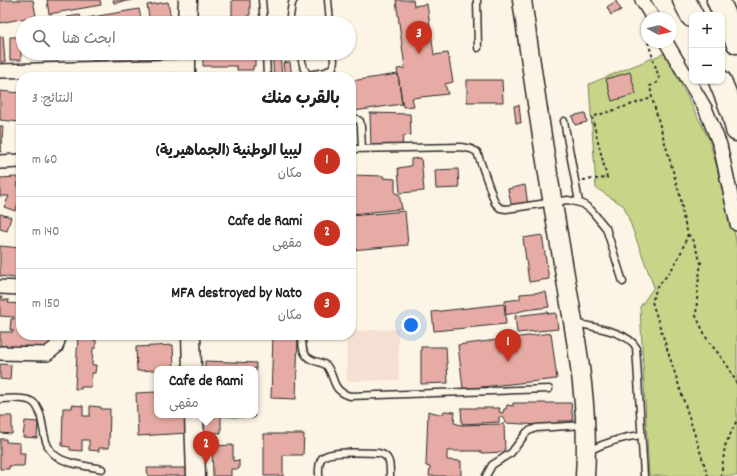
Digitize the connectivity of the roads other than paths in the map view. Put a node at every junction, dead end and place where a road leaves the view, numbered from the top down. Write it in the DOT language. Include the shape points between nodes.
graph roads {
  1 [pos="188,0"];
  2 [pos="262,0"];
  3 [pos="294,0"];
  4 [pos="328,0"];
  5 [pos="477,0"];
  6 [pos="522,0"];
  7 [pos="642,0"];
  8 [pos="684,0"];
  9 [pos="718,0"];
  10 [pos="649,12"];
  11 [pos="690,12"];
  12 [pos="187,16"];
  13 [pos="263,16"];
  14 [pos="291,16"];
  15 [pos="329,16"];
  16 [pos="737,42"];
  17 [pos="478,48"];
  18 [pos="670,48"];
  19 [pos="266,60"];
  20 [pos="302,60"];
  21 [pos="334,60"];
  22 [pos="186,65"];
  23 [pos="0,71"];
  24 [pos="267,72"];
  25 [pos="306,72"];
  26 [pos="326,72"];
  27 [pos="721,84"];
  28 [pos="356,119"];
  29 [pos="564,121"];
  30 [pos="737,130"];
  31 [pos="356,149"];
  32 [pos="362,149"];
  33 [pos="16,161"];
  34 [pos="0,162"];
  35 [pos="552,202"];
  36 [pos="578,202"];
  37 [pos="737,224"];
  38 [pos="623,282"];
  39 [pos="0,287"];
  40 [pos="16,288"];
  41 [pos="573,323"];
  42 [pos="58,340"];
  43 [pos="191,340"];
  44 [pos="302,340"];
  45 [pos="0,353"];
  46 [pos="192,366"];
  47 [pos="549,389"];
  48 [pos="0,399"];
  49 [pos="194,418"];
  50 [pos="586,425"];
  51 [pos="641,435"];
  52 [pos="587,451"];
  53 [pos="102,469"];
  54 [pos="196,476"];
  55 [pos="319,476"];
  56 [pos="390,476"];
  57 [pos="486,476"];
  58 [pos="585,476"];
  59 [pos="644,476"];
  1 -- 12 [label="main road"];
  2 -- 13 [label="lane"];
  3 -- 14 [label="lane"];
  4 -- 15 [label="lane"];
  5 -- 17 [label="lane"];
  6 -- 35 [label="main road"];
  7 -- 10 [label="street"];
  8 -- 11 [label="highway"];
  9 -- 16 [label="highway"];
  18 -- 37 [label="street" via="705,108 720,145"];
  19 -- 24 [label="lane"];
  20 -- 25 [label="lane"];
  21 -- 26 [label="lane" via="333,67"];
  22 -- 23 [label="street"];
  27 -- 30 [label="highway"];
  28 -- 32 [label="lane" via="360,121"];
  29 -- 36 [label="lane"];
  31 -- 32 [label="lane"];
  32 -- 35 [label="lane" via="471,149 477,152 495,203 500,208"];
  33 -- 34 [label="street"];
  35 -- 36 [label="lane"];
  35 -- 41 [label="main road"];
  36 -- 38 [label="lane" via="591,210 606,228"];
  39 -- 40 [label="street"];
  41 -- 50 [label="main road"];
  41 -- 51 [label="lane" via="624,336 634,343"];
  42 -- 45 [label="street" via="56,347 47,354"];
  43 -- 46 [label="main road"];
  44 -- 47 [label="lane" via="305,354 327,366 335,386 341,393 350,396"];
  48 -- 53 [label="lane" via="30,400 38,407 44,439 54,455 65,461"];
  49 -- 54 [label="main road"];
  50 -- 52 [label="main road"];
  50 -- 57 [label="lane" via="531,430 511,452 492,466"];
  51 -- 52 [label="lane" via="623,437"];
  51 -- 59 [label="lane"];
  52 -- 58 [label="main road"];
  55 -- 56 [label="lane" via="319,463 329,454 378,453 387,456"];
}
